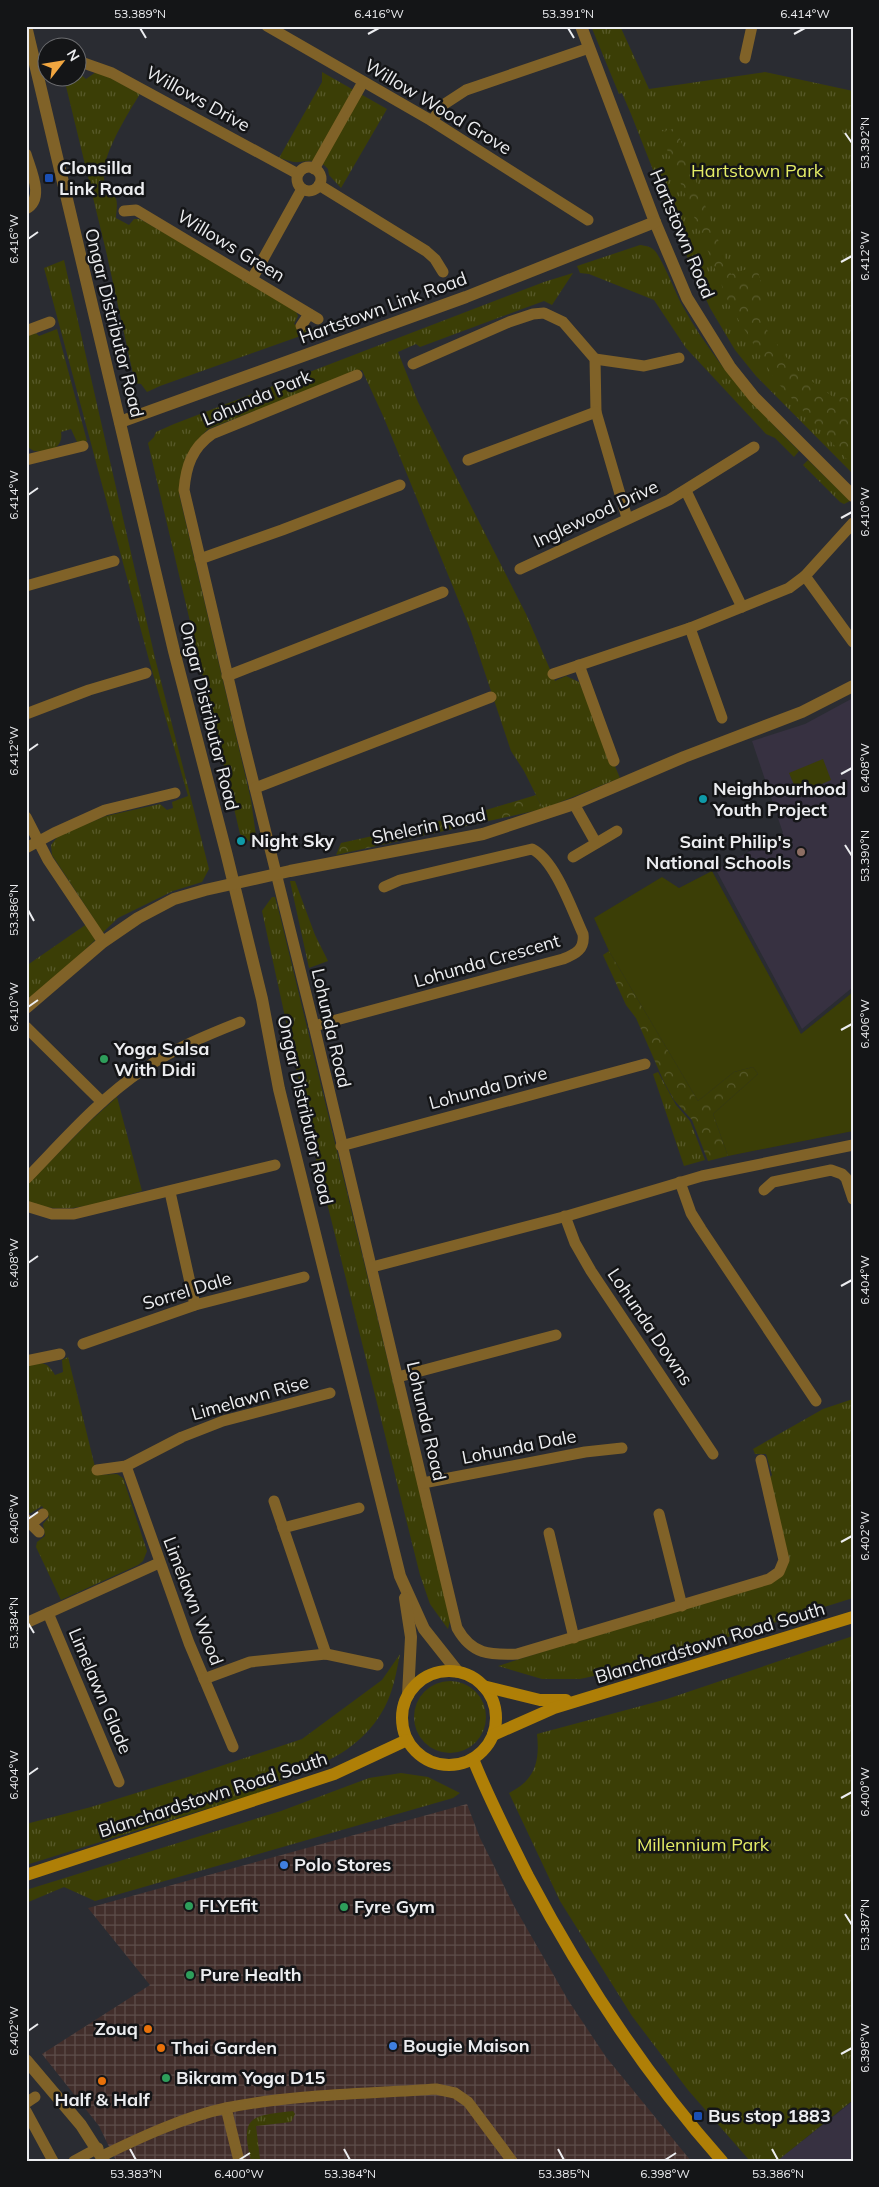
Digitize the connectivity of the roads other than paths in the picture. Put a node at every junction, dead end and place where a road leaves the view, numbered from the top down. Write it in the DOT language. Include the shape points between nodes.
graph roads {
  1 [pos="26,26"];
  2 [pos="267,26"];
  3 [pos="581,26"];
  4 [pos="752,26"];
  5 [pos="589,48"];
  6 [pos="745,58"];
  7 [pos="88,64"];
  8 [pos="363,82"];
  9 [pos="432,121"];
  10 [pos="26,154"];
  11 [pos="314,169"];
  12 [pos="298,174"];
  13 [pos="319,185"];
  14 [pos="302,189"];
  15 [pos="26,209"];
  16 [pos="124,211"];
  17 [pos="588,220"];
  18 [pos="655,222"];
  19 [pos="443,272"];
  20 [pos="252,279"];
  21 [pos="50,322"];
  22 [pos="301,326"];
  23 [pos="26,331"];
  24 [pos="678,358"];
  25 [pos="595,359"];
  26 [pos="413,364"];
  27 [pos="357,375"];
  28 [pos="596,412"];
  29 [pos="120,422"];
  30 [pos="83,446"];
  31 [pos="754,447"];
  32 [pos="26,460"];
  33 [pos="468,460"];
  34 [pos="400,485"];
  35 [pos="686,491"];
  36 [pos="853,496"];
  37 [pos="626,518"];
  38 [pos="853,523"];
  39 [pos="200,558"];
  40 [pos="114,561"];
  41 [pos="520,569"];
  42 [pos="805,576"];
  43 [pos="26,586"];
  44 [pos="443,592"];
  45 [pos="742,607"];
  46 [pos="690,628"];
  47 [pos="853,642"];
  48 [pos="579,665"];
  49 [pos="146,673"];
  50 [pos="553,674"];
  51 [pos="227,676"];
  52 [pos="853,686"];
  53 [pos="491,697"];
  54 [pos="26,714"];
  55 [pos="722,718"];
  56 [pos="614,761"];
  57 [pos="255,788"];
  58 [pos="175,793"];
  59 [pos="574,804"];
  60 [pos="26,817"];
  61 [pos="617,831"];
  62 [pos="38,842"];
  63 [pos="596,843"];
  64 [pos="26,848"];
  65 [pos="573,857"];
  66 [pos="276,874"];
  67 [pos="234,883"];
  68 [pos="384,887"];
  69 [pos="103,942"];
  70 [pos="26,1008"];
  71 [pos="240,1022"];
  72 [pos="314,1026"];
  73 [pos="26,1027"];
  74 [pos="645,1064"];
  75 [pos="102,1102"];
  76 [pos="853,1145"];
  77 [pos="341,1146"];
  78 [pos="274,1165"];
  79 [pos="26,1179"];
  80 [pos="680,1182"];
  81 [pos="764,1190"];
  82 [pos="170,1192"];
  83 [pos="853,1199"];
  84 [pos="26,1206"];
  85 [pos="564,1216"];
  86 [pos="372,1267"];
  87 [pos="304,1277"];
  88 [pos="195,1305"];
  89 [pos="556,1335"];
  90 [pos="83,1344"];
  91 [pos="60,1354"];
  92 [pos="26,1360"];
  93 [pos="398,1377"];
  94 [pos="330,1393"];
  95 [pos="816,1401"];
  96 [pos="622,1448"];
  97 [pos="713,1454"];
  98 [pos="761,1460"];
  99 [pos="126,1466"];
  100 [pos="97,1470"];
  101 [pos="423,1484"];
  102 [pos="274,1501"];
  103 [pos="359,1508"];
  104 [pos="42,1514"];
  105 [pos="659,1514"];
  106 [pos="32,1525"];
  107 [pos="283,1528"];
  108 [pos="549,1533"];
  109 [pos="159,1563"];
  110 [pos="404,1588"];
  111 [pos="682,1606"];
  112 [pos="48,1613"];
  113 [pos="853,1617"];
  114 [pos="26,1623"];
  115 [pos="574,1638"];
  116 [pos="326,1654"];
  117 [pos="378,1665"];
  118 [pos="458,1672"];
  119 [pos="204,1679"];
  120 [pos="483,1686"];
  121 [pos="408,1695"];
  122 [pos="578,1701"];
  123 [pos="494,1735"];
  124 [pos="407,1740"];
  125 [pos="233,1747"];
  126 [pos="473,1759"];
  127 [pos="119,1782"];
  128 [pos="26,1875"];
  129 [pos="26,2060"];
  130 [pos="226,2108"];
  131 [pos="26,2111"];
  132 [pos="101,2155"];
  133 [pos="53,2161"];
  134 [pos="74,2161"];
  135 [pos="239,2161"];
  136 [pos="512,2161"];
  137 [pos="722,2161"];
  1 -- 29 [label="street, Ongar Distributor Road"];
  2 -- 8 [label="street, Willow Wood Grove"];
  3 -- 5 [label="street, Hartstown Road"];
  4 -- 6 [label="street"];
  5 -- 9 [label="street" via="466,90 443,105"];
  5 -- 18 [label="street, Hartstown Road"];
  7 -- 12 [label="street, Willows Drive" via="112,72"];
  8 -- 9 [label="street, Willow Wood Grove"];
  8 -- 11 [label="street"];
  9 -- 17 [label="street, Willow Wood Grove"];
  10 -- 15 [label="street" via="36,197 32,206"];
  11 -- 12 [label="street" via="303,169"];
  11 -- 13 [label="street" via="320,178"];
  12 -- 14 [label="street" via="298,184"];
  13 -- 14 [label="street" via="314,190"];
  13 -- 19 [label="street" via="426,251"];
  14 -- 20 [label="street"];
  16 -- 20 [label="street, Willows Green" via="136,210"];
  18 -- 29 [label="street, Hartstown Link Road" via="466,297"];
  18 -- 36 [label="street, Hartstown Road" via="687,298 730,367 754,397"];
  20 -- 22 [label="street, Willows Green" via="314,316"];
  21 -- 23 [label="street"];
  24 -- 25 [label="street" via="644,366"];
  25 -- 26 [label="street" via="563,322 544,313 509,322"];
  25 -- 28 [label="street"];
  27 -- 39 [label="street, Lohunda Park" via="213,433 204,440 190,457 184,490"];
  28 -- 33 [label="street"];
  28 -- 37 [label="street"];
  29 -- 67 [label="street, Ongar Distributor Road" via="174,651"];
  30 -- 32 [label="street"];
  31 -- 35 [label="street, Inglewood Drive"];
  34 -- 39 [label="street"];
  35 -- 37 [label="street, Inglewood Drive"];
  35 -- 45 [label="street, Inglewood Drive"];
  37 -- 41 [label="street, Inglewood Drive"];
  38 -- 42 [label="street"];
  39 -- 51 [label="street, Lohunda Park"];
  40 -- 43 [label="street"];
  42 -- 45 [label="street" via="789,588"];
  42 -- 47 [label="street"];
  44 -- 51 [label="street"];
  45 -- 46 [label="street"];
  46 -- 48 [label="street"];
  46 -- 55 [label="street"];
  48 -- 50 [label="street"];
  48 -- 56 [label="street"];
  49 -- 54 [label="street"];
  51 -- 57 [label="street, Lohunda Park"];
  52 -- 59 [label="street, Shelerin Road" via="802,712"];
  53 -- 57 [label="street"];
  57 -- 66 [label="street, Lohunda Park"];
  58 -- 62 [label="street" via="105,810"];
  59 -- 63 [label="street"];
  59 -- 66 [label="street, Shelerin Road" via="483,834"];
  60 -- 62 [label="street"];
  61 -- 63 [label="street"];
  62 -- 64 [label="street"];
  62 -- 69 [label="street"];
  63 -- 65 [label="street"];
  66 -- 67 [label="street, Shelerin Road"];
  66 -- 72 [label="street, Lohunda Road"];
  67 -- 69 [label="street, Shelerin Road" via="174,899"];
  67 -- 110 [label="street, Ongar Distributor Road" via="262,999 279,1089"];
  68 -- 72 [label="street, Lohunda Crescent" via="400,880 532,849 545,858 553,870 582,934 583,944 577,952 562,960"];
  69 -- 70 [label="street, Shelerin Road"];
  71 -- 75 [label="street" via="171,1052"];
  72 -- 77 [label="street, Lohunda Road"];
  73 -- 75 [label="street"];
  74 -- 77 [label="street, Lohunda Drive"];
  75 -- 79 [label="street"];
  76 -- 80 [label="street"];
  77 -- 86 [label="street, Lohunda Road"];
  78 -- 82 [label="street"];
  80 -- 85 [label="street"];
  80 -- 95 [label="street" via="691,1213"];
  81 -- 83 [label="street" via="778,1181 826,1170 846,1178"];
  82 -- 84 [label="street" via="62,1215"];
  82 -- 88 [label="street"];
  85 -- 86 [label="street"];
  85 -- 97 [label="street, Lohunda Downs" via="591,1271"];
  86 -- 93 [label="street, Lohunda Road"];
  87 -- 88 [label="street, Sorrel Dale"];
  88 -- 90 [label="street, Sorrel Dale"];
  89 -- 93 [label="street"];
  91 -- 92 [label="street"];
  93 -- 101 [label="street, Lohunda Road"];
  94 -- 99 [label="street, Limelawn Rise" via="220,1422 182,1437"];
  96 -- 101 [label="street, Lohunda Dale" via="585,1452"];
  98 -- 111 [label="street, Lohunda Road" via="784,1560 779,1572 769,1579"];
  99 -- 100 [label="street, Limelawn Rise"];
  99 -- 109 [label="street, Limelawn Wood"];
  101 -- 115 [label="street, Lohunda Road" via="457,1628 464,1640 474,1649 502,1655 518,1654"];
  102 -- 107 [label="street"];
  103 -- 107 [label="street"];
  104 -- 106 [label="street"];
  105 -- 111 [label="street"];
  107 -- 116 [label="street"];
  108 -- 115 [label="street"];
  109 -- 112 [label="street"];
  109 -- 119 [label="street, Limelawn Wood"];
  110 -- 118 [label="street, Ongar Distributor Road" via="424,1629"];
  110 -- 121 [label="street, Ongar Distributor Road" via="411,1637"];
  111 -- 115 [label="street, Lohunda Road"];
  112 -- 114 [label="street"];
  112 -- 127 [label="street, Limelawn Glade"];
  113 -- 122 [label="main road, Blanchardstown Road South"];
  116 -- 117 [label="street"];
  116 -- 119 [label="street" via="250,1662"];
  118 -- 120 [label="main road"];
  118 -- 121 [label="main road" via="430,1675"];
  119 -- 125 [label="street, Limelawn Wood"];
  120 -- 122 [label="main road, Blanchardstown Road South" via="540,1700"];
  120 -- 123 [label="main road" via="492,1697 496,1710"];
  121 -- 124 [label="main road" via="403,1710"];
  122 -- 123 [label="main road, Blanchardstown Road South" via="548,1710"];
  123 -- 126 [label="main road" via="487,1747"];
  124 -- 126 [label="main road" via="415,1751 439,1764 453,1765"];
  124 -- 128 [label="main road, Blanchardstown Road South" via="334,1774"];
  126 -- 137 [label="main road" via="551,1920 596,1994 646,2070"];
  129 -- 132 [label="street" via="51,2087"];
  130 -- 132 [label="street"];
  130 -- 135 [label="street"];
  130 -- 136 [label="street" via="287,2099 449,2090 468,2102"];
  131 -- 133 [label="street"];
  132 -- 134 [label="street"];
}
